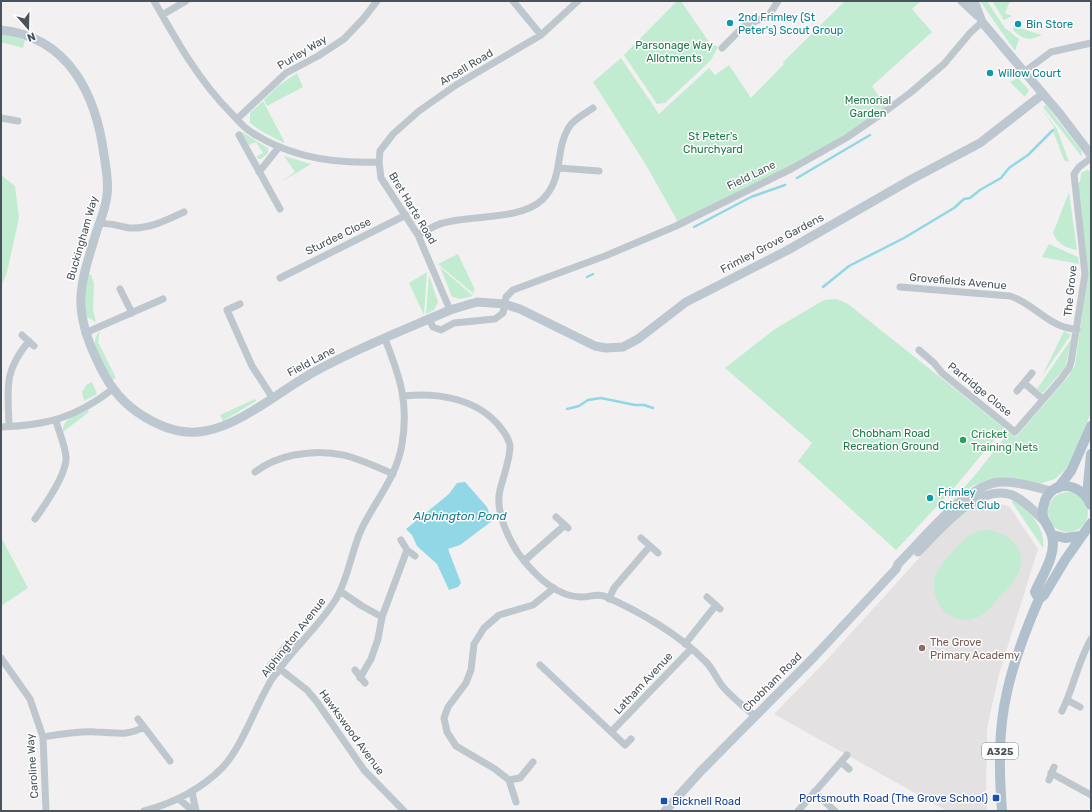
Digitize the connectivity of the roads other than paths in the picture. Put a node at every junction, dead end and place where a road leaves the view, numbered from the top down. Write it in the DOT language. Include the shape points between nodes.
graph roads {
  1 [pos="154,1"];
  2 [pos="186,1"];
  3 [pos="377,1"];
  4 [pos="513,1"];
  5 [pos="578,1"];
  6 [pos="778,1"];
  7 [pos="962,1"];
  8 [pos="974,1"];
  9 [pos="162,15"];
  10 [pos="980,19"];
  11 [pos="1,30"];
  12 [pos="541,35"];
  13 [pos="1091,43"];
  14 [pos="722,48"];
  15 [pos="1024,72"];
  16 [pos="1043,94"];
  17 [pos="593,108"];
  18 [pos="1,118"];
  19 [pos="237,119"];
  20 [pos="18,121"];
  21 [pos="239,135"];
  22 [pos="279,147"];
  23 [pos="1091,157"];
  24 [pos="378,162"];
  25 [pos="559,168"];
  26 [pos="599,170"];
  27 [pos="260,172"];
  28 [pos="280,209"];
  29 [pos="184,212"];
  30 [pos="406,215"];
  31 [pos="99,224"];
  32 [pos="418,235"];
  33 [pos="280,278"];
  34 [pos="900,287"];
  35 [pos="120,289"];
  36 [pos="163,299"];
  37 [pos="240,304"];
  38 [pos="504,304"];
  39 [pos="450,310"];
  40 [pos="132,313"];
  41 [pos="429,319"];
  42 [pos="1076,329"];
  43 [pos="85,333"];
  44 [pos="22,334"];
  45 [pos="385,339"];
  46 [pos="919,350"];
  47 [pos="1032,373"];
  48 [pos="1024,383"];
  49 [pos="113,390"];
  50 [pos="1017,391"];
  51 [pos="404,396"];
  52 [pos="272,397"];
  53 [pos="1043,399"];
  54 [pos="56,420"];
  55 [pos="9,426"];
  56 [pos="1091,426"];
  57 [pos="1,427"];
  58 [pos="1010,427"];
  59 [pos="208,431"];
  60 [pos="1091,454"];
  61 [pos="255,472"];
  62 [pos="393,474"];
  63 [pos="1055,489"];
  64 [pos="1087,495"];
  65 [pos="1091,505"];
  66 [pos="556,518"];
  67 [pos="36,519"];
  68 [pos="1043,520"];
  69 [pos="1091,523"];
  70 [pos="1052,535"];
  71 [pos="1081,536"];
  72 [pos="641,538"];
  73 [pos="401,540"];
  74 [pos="650,546"];
  75 [pos="407,550"];
  76 [pos="658,554"];
  77 [pos="416,556"];
  78 [pos="524,561"];
  79 [pos="896,569"];
  80 [pos="554,588"];
  81 [pos="340,591"];
  82 [pos="707,598"];
  83 [pos="609,599"];
  84 [pos="1038,599"];
  85 [pos="382,617"];
  86 [pos="1091,639"];
  87 [pos="300,644"];
  88 [pos="688,646"];
  89 [pos="3,663"];
  90 [pos="540,665"];
  91 [pos="355,670"];
  92 [pos="278,671"];
  93 [pos="1068,700"];
  94 [pos="1080,707"];
  95 [pos="1062,711"];
  96 [pos="755,716"];
  97 [pos="138,719"];
  98 [pos="144,727"];
  99 [pos="611,732"];
  100 [pos="43,737"];
  101 [pos="631,739"];
  102 [pos="847,755"];
  103 [pos="170,761"];
  104 [pos="532,762"];
  105 [pos="840,762"];
  106 [pos="848,769"];
  107 [pos="1052,773"];
  108 [pos="509,780"];
  109 [pos="192,792"];
  110 [pos="814,792"];
  111 [pos="1091,795"];
  112 [pos="179,799"];
  113 [pos="516,802"];
  114 [pos="46,811"];
  115 [pos="144,811"];
  116 [pos="193,811"];
  117 [pos="196,811"];
  118 [pos="404,811"];
  119 [pos="665,811"];
  120 [pos="798,811"];
  121 [pos="835,811"];
  122 [pos="1002,811"];
  1 -- 9 [label="street"];
  2 -- 9 [label="street"];
  3 -- 19 [label="street, Purley Way" via="344,39 286,72"];
  4 -- 12 [label="street"];
  5 -- 12 [label="street, Ansell Road"];
  6 -- 14 [label="street" via="769,15 744,27"];
  7 -- 10 [label="street"];
  8 -- 10 [label="street"];
  9 -- 19 [label="street" via="195,69 217,99"];
  10 -- 15 [label="street"];
  10 -- 38 [label="street, Field Lane" via="944,64 887,110 846,138 791,169 676,226 513,290 506,297"];
  11 -- 31 [label="street, Buckingham Way" via="25,35 58,54 76,74 88,93 99,122 106,165 107,196"];
  12 -- 24 [label="street, Ansell Road" via="419,111 384,143"];
  13 -- 15 [label="street" via="1051,52"];
  15 -- 16 [label="street"];
  16 -- 23 [label="street"];
  16 -- 38 [label="street, Frimley Grove Gardens" via="980,143 788,250 686,302 628,345 611,348 595,346 520,309"];
  17 -- 25 [label="street" via="570,125 562,144"];
  18 -- 20 [label="street"];
  19 -- 22 [label="street" via="251,132"];
  21 -- 27 [label="street"];
  22 -- 24 [label="street" via="321,159"];
  22 -- 27 [label="street"];
  23 -- 42 [label="street, The Grove" via="1074,174 1085,274"];
  24 -- 30 [label="street, Bret Harte Road" via="381,178"];
  25 -- 26 [label="street"];
  25 -- 32 [label="street" via="550,190 542,201 527,209 442,223"];
  27 -- 28 [label="street"];
  29 -- 31 [label="street" via="156,224 131,228"];
  30 -- 32 [label="street, Bret Harte Road"];
  30 -- 33 [label="street, Sturdee Close"];
  31 -- 43 [label="street, Buckingham Way" via="80,291"];
  32 -- 39 [label="street, Bret Harte Road" via="430,258"];
  34 -- 42 [label="street, Grovefields Avenue" via="1010,296 1019,299 1062,328"];
  35 -- 40 [label="street"];
  36 -- 40 [label="street"];
  37 -- 52 [label="street" via="227,310 252,366"];
  38 -- 39 [label="street, Field Lane" via="477,302"];
  38 -- 41 [label="street, Field Lane" via="503,313 495,319 454,322 441,330 433,327"];
  39 -- 41 [label="street, Field Lane"];
  40 -- 43 [label="street"];
  41 -- 45 [label="street, Field Lane"];
  42 -- 53 [label="street, The Grove" via="1070,366"];
  43 -- 49 [label="street, Buckingham Way"];
  44 -- 55 [label="street" via="32,343 17,356 8,375"];
  45 -- 51 [label="street, Alphington Avenue"];
  45 -- 52 [label="street, Field Lane" via="329,364"];
  46 -- 58 [label="street, Partridge Close" via="942,373"];
  47 -- 48 [label="street"];
  48 -- 50 [label="street"];
  48 -- 53 [label="street"];
  49 -- 54 [label="street" via="88,407"];
  49 -- 59 [label="street, Buckingham Way" via="131,408 167,428 189,432"];
  51 -- 62 [label="street, Alphington Avenue" via="403,440"];
  51 -- 78 [label="street" via="434,395 467,404 485,413 506,434 510,448 500,493 500,510 507,533"];
  52 -- 59 [label="street, Field Lane" via="235,420"];
  53 -- 58 [label="street, The Grove" via="1015,432"];
  54 -- 55 [label="street"];
  54 -- 67 [label="street" via="65,463 62,474"];
  55 -- 57 [label="street"];
  56 -- 63 [label="main road" via="1071,471"];
  60 -- 64 [label="main road"];
  61 -- 62 [label="street" via="278,458 327,451 348,456"];
  62 -- 81 [label="street, Alphington Avenue" via="362,528"];
  63 -- 64 [label="main road" via="1064,486 1074,487"];
  63 -- 68 [label="main road" via="1043,506"];
  63 -- 79 [label="street, Chobham Road" via="1010,482 979,488 959,502"];
  64 -- 65 [label="main road"];
  66 -- 78 [label="street" via="567,526"];
  68 -- 70 [label="main road"];
  68 -- 79 [label="street, Chobham Road" via="1013,496 993,494 979,497 960,511 903,568"];
  69 -- 71 [label="main road"];
  70 -- 71 [label="main road" via="1073,538"];
  70 -- 84 [label="main road, A325" via="1050,558 1035,592"];
  71 -- 84 [label="main road, A325" via="1044,595"];
  72 -- 74 [label="street"];
  73 -- 75 [label="street"];
  74 -- 76 [label="street"];
  74 -- 83 [label="street" via="614,588"];
  75 -- 77 [label="street"];
  75 -- 85 [label="street"];
  78 -- 80 [label="street"];
  79 -- 96 [label="street, Chobham Road"];
  80 -- 83 [label="street" via="579,597 598,595"];
  80 -- 108 [label="street" via="532,604 499,615 484,628 474,644 471,670 466,683 448,707 444,718 447,732 456,746 495,768"];
  81 -- 85 [label="street"];
  81 -- 87 [label="street, Alphington Avenue" via="326,614"];
  82 -- 88 [label="street, Latham Avenue" via="718,607"];
  83 -- 88 [label="street" via="652,621"];
  84 -- 122 [label="main road, A325" via="1020,644 1004,709 999,766"];
  85 -- 91 [label="street" via="378,639 362,680"];
  86 -- 93 [label="street" via="1084,651"];
  87 -- 92 [label="street, Alphington Avenue"];
  87 -- 92 [label="street, Hawkswood Avenue" via="289,642 268,667"];
  88 -- 96 [label="street" via="708,664 724,688"];
  88 -- 99 [label="street, Latham Avenue"];
  89 -- 100 [label="street, Caroline Way" via="30,699"];
  90 -- 99 [label="street"];
  92 -- 109 [label="street, Alphington Avenue" via="228,760 210,779"];
  92 -- 118 [label="street, Hawkswood Avenue" via="307,690 364,770"];
  93 -- 94 [label="street"];
  93 -- 95 [label="street"];
  96 -- 119 [label="street, Chobham Road"];
  97 -- 98 [label="street"];
  98 -- 100 [label="street" via="132,734 96,732"];
  98 -- 103 [label="street"];
  99 -- 101 [label="street" via="625,745"];
  100 -- 114 [label="street, Caroline Way"];
  102 -- 105 [label="street"];
  104 -- 108 [label="street" via="520,778"];
  105 -- 106 [label="street"];
  105 -- 110 [label="street"];
  107 -- 111 [label="street"];
  108 -- 113 [label="street"];
  109 -- 112 [label="street, Alphington Avenue"];
  109 -- 117 [label="street"];
  110 -- 120 [label="street"];
  110 -- 121 [label="street"];
  112 -- 115 [label="street, Alphington Avenue"];
  112 -- 116 [label="street"];
}
